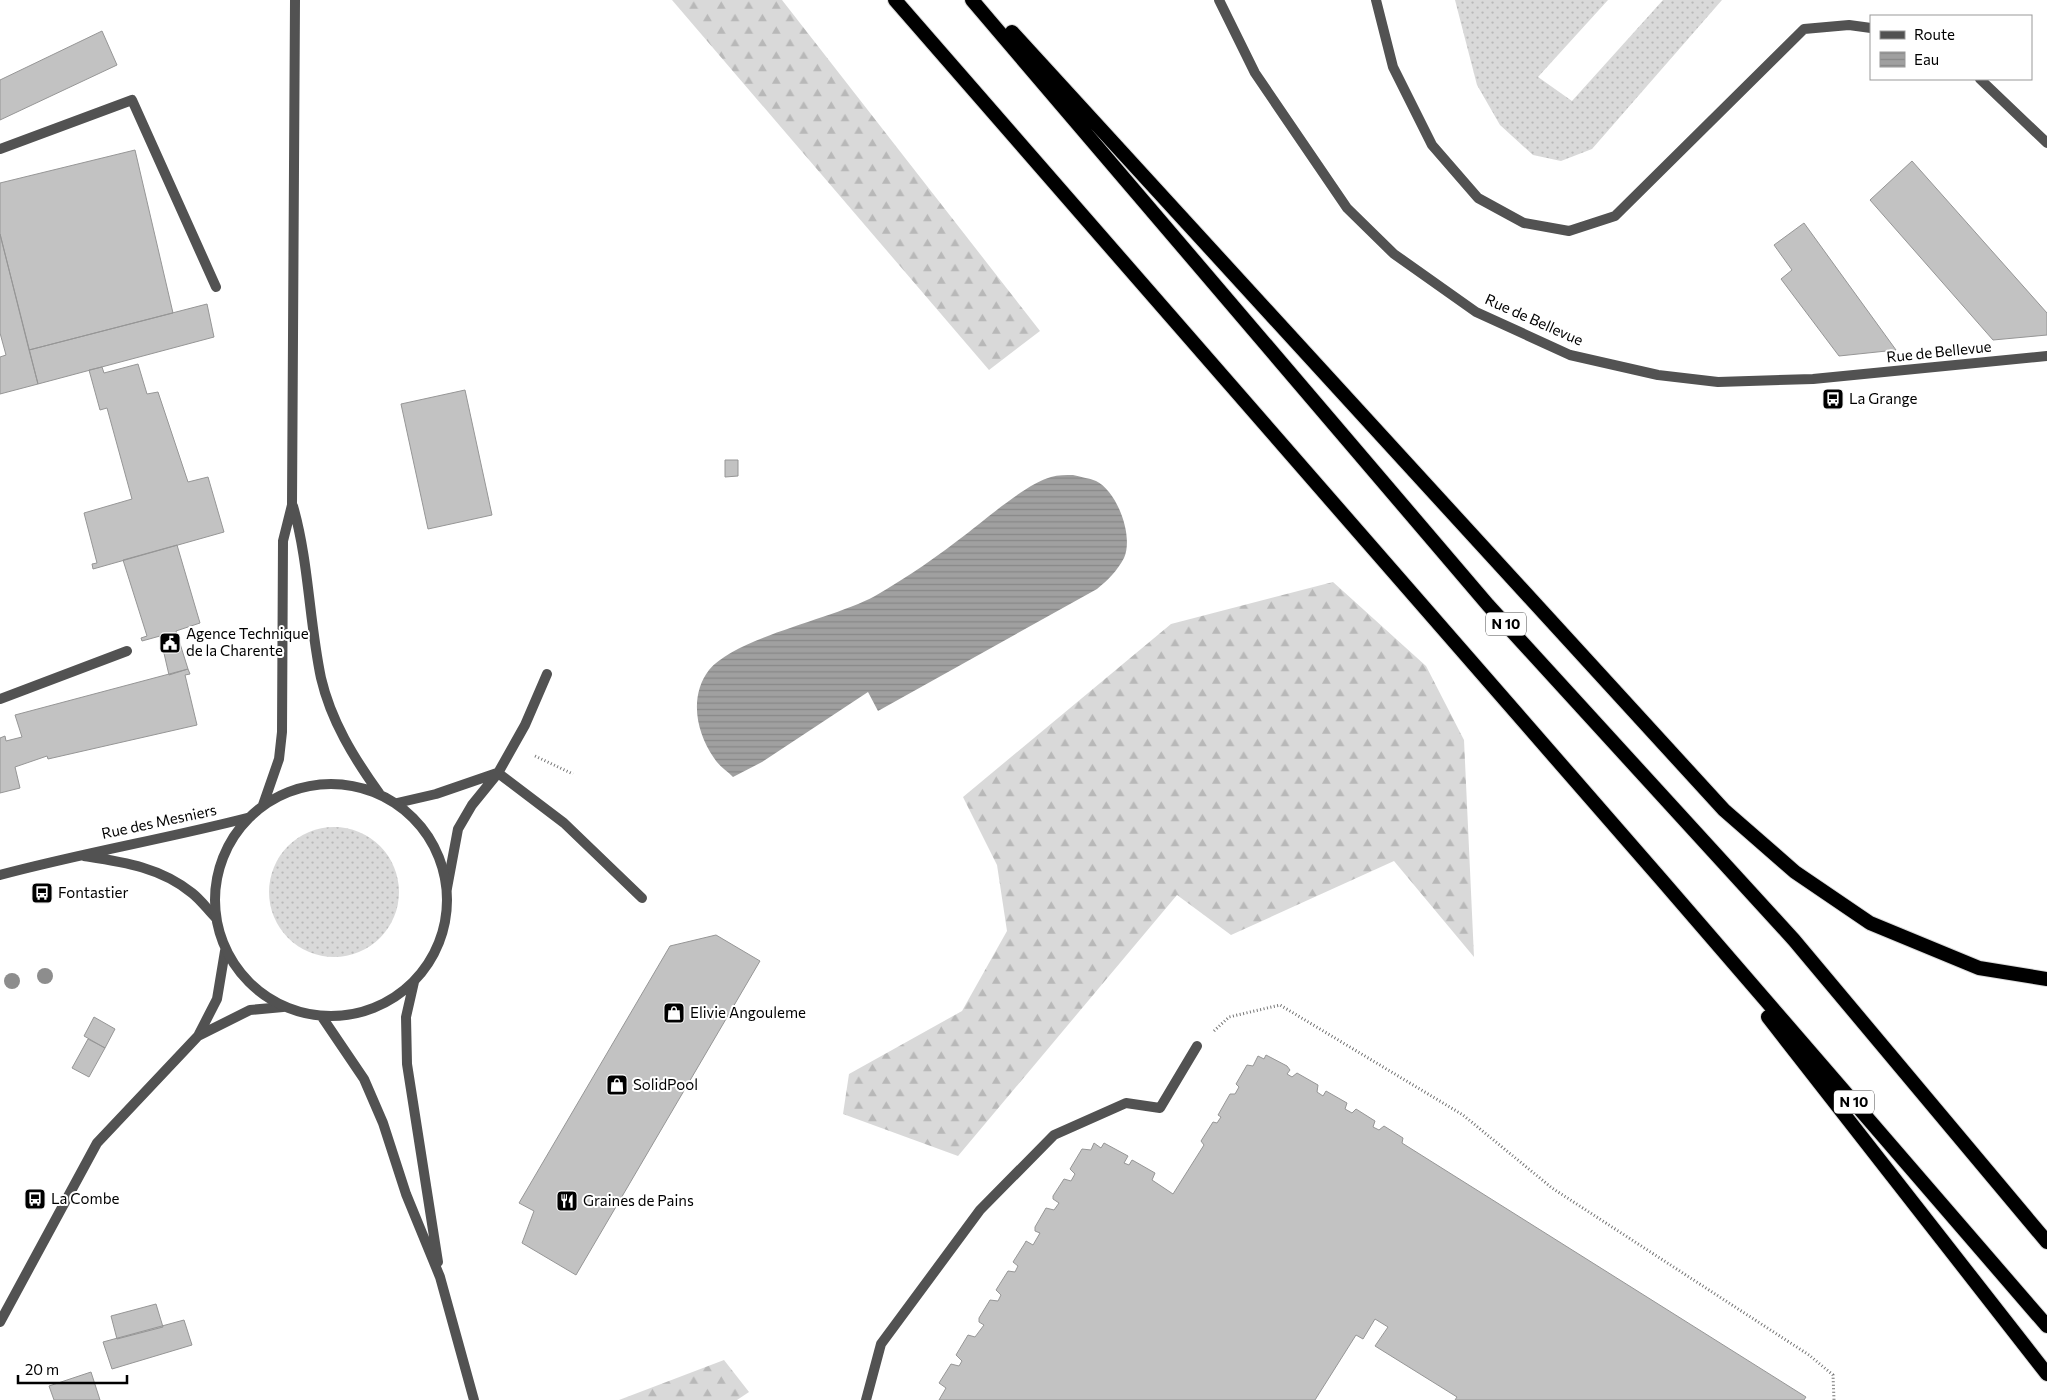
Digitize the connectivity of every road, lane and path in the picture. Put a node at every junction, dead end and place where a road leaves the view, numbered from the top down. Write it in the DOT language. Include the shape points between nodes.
graph roads {
  1 [pos="295,0"];
  2 [pos="895,0"];
  3 [pos="972,0"];
  4 [pos="982,0"];
  5 [pos="1219,0"];
  6 [pos="1376,0"];
  7 [pos="1870,28"];
  8 [pos="1981,80"];
  9 [pos="2047,143"];
  10 [pos="0,149"];
  11 [pos="216,287"];
  12 [pos="2047,356"];
  13 [pos="292,505"];
  14 [pos="127,651"];
  15 [pos="548,674"];
  16 [pos="0,699"];
  17 [pos="513,746"];
  18 [pos="498,773"];
  19 [pos="573,774"];
  20 [pos="379,793"];
  21 [pos="397,803"];
  22 [pos="263,805"];
  23 [pos="247,818"];
  24 [pos="76,855"];
  25 [pos="0,874"];
  26 [pos="1660,878"];
  27 [pos="447,888"];
  28 [pos="642,898"];
  29 [pos="216,918"];
  30 [pos="225,951"];
  31 [pos="2047,979"];
  32 [pos="414,982"];
  33 [pos="283,1007"];
  34 [pos="322,1017"];
  35 [pos="198,1036"];
  36 [pos="1197,1046"];
  37 [pos="2047,1242"];
  38 [pos="440,1277"];
  39 [pos="0,1322"];
  40 [pos="2047,1326"];
  41 [pos="2047,1374"];
  42 [pos="474,1400"];
  43 [pos="866,1400"];
  44 [pos="1834,1400"];
  1 -- 13 [label="street"];
  2 -- 26 [label="highway, N 10"];
  3 -- 37 [label="highway, N 10" via="1488,605 1794,940"];
  4 -- 31 [label="highway" via="1724,810 1796,872 1870,923 1979,968"];
  5 -- 12 [label="street, Rue de Bellevue" via="1255,74 1347,208 1394,254 1476,312 1570,355 1658,375 1718,382 1812,379"];
  6 -- 7 [label="street" via="1393,67 1432,145 1478,198 1524,223 1569,231 1615,216 1804,29 1849,25"];
  8 -- 9 [label="street"];
  10 -- 11 [label="street" via="132,100"];
  13 -- 20 [label="street" via="301,535 321,679 346,743"];
  13 -- 22 [label="street" via="283,541 282,732 279,759"];
  14 -- 16 [label="street"];
  15 -- 17 [label="street"];
  17 -- 18 [label="street"];
  17 -- 19 [label="path"];
  18 -- 21 [label="street"];
  18 -- 27 [label="street" via="472,805 458,829"];
  18 -- 28 [label="street" via="564,823"];
  20 -- 21 [label="street"];
  20 -- 22 [label="street" via="340,783 299,788"];
  21 -- 27 [label="street" via="421,826 439,856"];
  22 -- 23 [label="street"];
  23 -- 24 [label="street, Rue des Mesniers"];
  23 -- 29 [label="street" via="231,840 220,865 214,891"];
  24 -- 25 [label="street, Rue des Mesniers"];
  24 -- 29 [label="street, Rue des Mesniers" via="142,866 164,875 193,894"];
  26 -- 40 [label="highway, N 10"];
  26 -- 41 [label="highway"];
  27 -- 32 [label="street" via="446,922 434,955"];
  29 -- 30 [label="street"];
  30 -- 33 [label="street" via="249,984"];
  30 -- 35 [label="street" via="217,999"];
  32 -- 34 [label="street" via="388,1002 356,1014"];
  32 -- 38 [label="street" via="406,1017 407,1064"];
  33 -- 34 [label="street"];
  33 -- 35 [label="street" via="250,1010"];
  34 -- 38 [label="street" via="364,1079"];
  35 -- 39 [label="street" via="97,1143"];
  36 -- 43 [label="street" via="1160,1108 1126,1103 1054,1135 980,1210 881,1344"];
  36 -- 44 [label="path" via="1229,1017 1280,1005 1463,1115 1552,1188 1809,1355 1833,1375"];
  38 -- 42 [label="street"];
}
